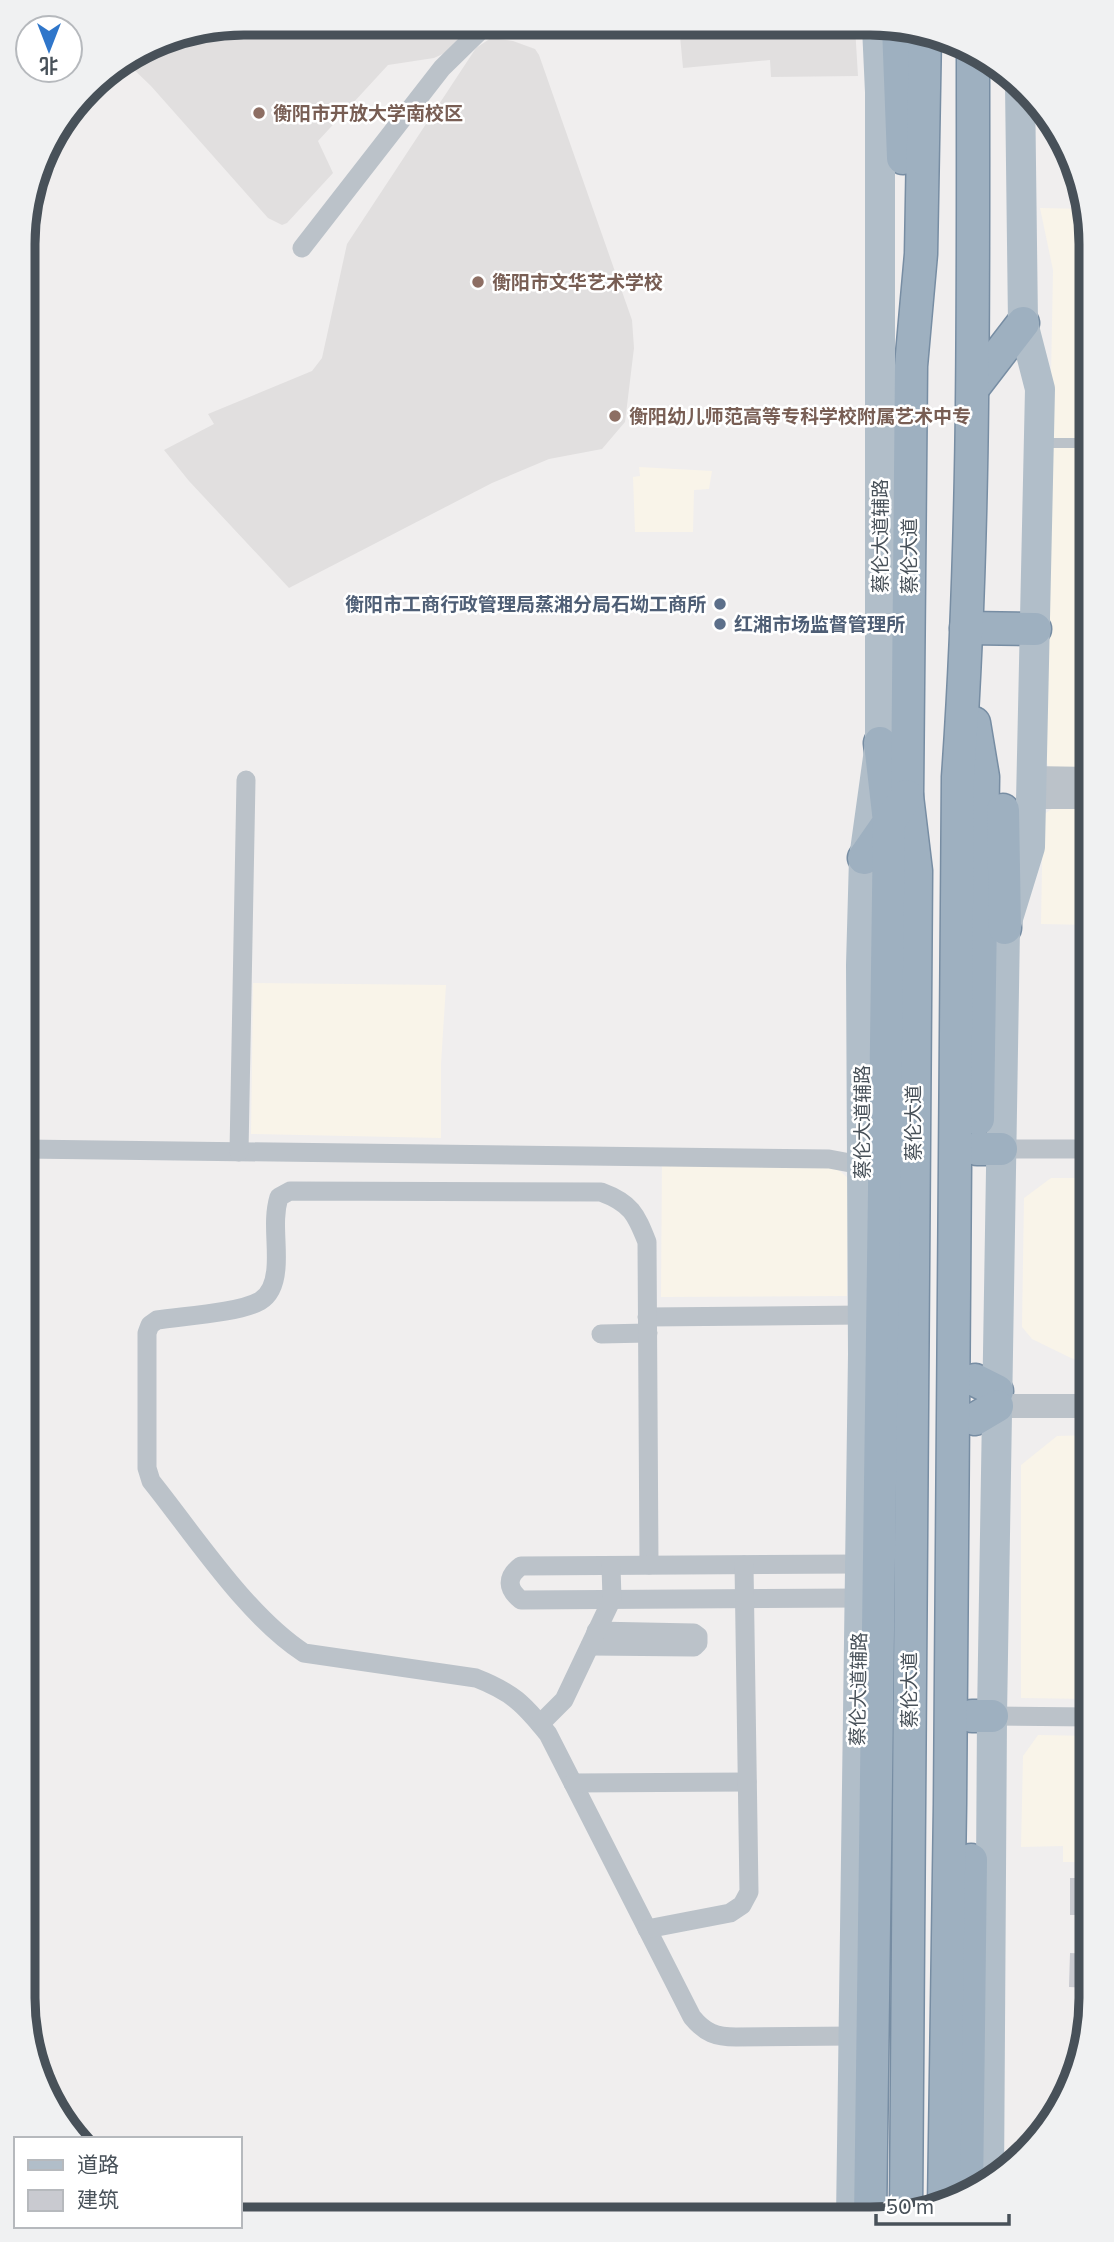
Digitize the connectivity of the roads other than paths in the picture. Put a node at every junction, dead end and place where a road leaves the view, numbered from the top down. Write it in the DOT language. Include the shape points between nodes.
graph roads {
  1 [pos="476,35"];
  2 [pos="877,35"];
  3 [pos="898,37"];
  4 [pos="925,43"];
  5 [pos="973,63"];
  6 [pos="995,77"];
  7 [pos="1020,99"];
  8 [pos="302,248"];
  9 [pos="1023,323"];
  10 [pos="911,366"];
  11 [pos="973,388"];
  12 [pos="1038,443"];
  13 [pos="1079,443"];
  14 [pos="966,628"];
  15 [pos="1035,629"];
  16 [pos="966,671"];
  17 [pos="880,743"];
  18 [pos="246,780"];
  19 [pos="1079,781"];
  20 [pos="1031,788"];
  21 [pos="1079,795"];
  22 [pos="907,796"];
  23 [pos="889,822"];
  24 [pos="864,858"];
  25 [pos="1005,928"];
  26 [pos="874,965"];
  27 [pos="990,1042"];
  28 [pos="35,1149"];
  29 [pos="989,1149"];
  30 [pos="1079,1149"];
  31 [pos="239,1152"];
  32 [pos="873,1165"];
  33 [pos="863,1315"];
  34 [pos="648,1325"];
  35 [pos="601,1334"];
  36 [pos="1079,1393"];
  37 [pos="986,1399"];
  38 [pos="1079,1405"];
  39 [pos="860,1564"];
  40 [pos="649,1565"];
  41 [pos="744,1565"];
  42 [pos="611,1566"];
  43 [pos="745,1598"];
  44 [pos="612,1599"];
  45 [pos="866,1604"];
  46 [pos="982,1716"];
  47 [pos="1079,1717"];
  48 [pos="540,1724"];
  49 [pos="747,1782"];
  50 [pos="573,1783"];
  51 [pos="647,1929"];
  52 [pos="854,2036"];
  53 [pos="976,2167"];
  54 [pos="944,2193"];
  55 [pos="906,2204"];
  56 [pos="851,2207"];
  57 [pos="870,2207"];
  1 -- 8 [label="street" via="442,68"];
  2 -- 17 [label="main road, 蔡伦大道辅路"];
  3 -- 10 [label="highway"];
  4 -- 10 [label="highway, 蔡伦大道" via="921,254"];
  5 -- 11 [label="highway"];
  6 -- 11 [label="highway" via="988,247"];
  7 -- 9 [label="main road"];
  9 -- 11 [label="highway"];
  9 -- 12 [label="main road" via="1040,389"];
  10 -- 22 [label="highway, 蔡伦大道"];
  11 -- 14 [label="highway"];
  12 -- 13 [label="lane"];
  12 -- 15 [label="main road"];
  14 -- 15 [label="highway"];
  14 -- 16 [label="highway"];
  15 -- 20 [label="main road"];
  16 -- 25 [label="highway" via="1002,776"];
  16 -- 27 [label="highway" via="983,777"];
  16 -- 54 [label="highway" via="958,777"];
  17 -- 23 [label="highway"];
  17 -- 24 [label="main road, 蔡伦大道辅路"];
  18 -- 31 [label="street"];
  19 -- 20 [label="street"];
  20 -- 21 [label="street"];
  20 -- 25 [label="main road" via="1030,848"];
  22 -- 23 [label="highway"];
  22 -- 55 [label="highway, 蔡伦大道" via="916,871"];
  23 -- 24 [label="highway"];
  23 -- 26 [label="highway"];
  24 -- 26 [label="main road, 蔡伦大道辅路"];
  25 -- 27 [label="main road"];
  26 -- 32 [label="highway"];
  27 -- 29 [label="highway"];
  28 -- 31 [label="street"];
  29 -- 30 [label="street"];
  29 -- 37 [label="highway"];
  31 -- 32 [label="street" via="830,1159"];
  32 -- 33 [label="main road, 蔡伦大道辅路"];
  32 -- 45 [label="highway"];
  33 -- 34 [label="street"];
  33 -- 39 [label="main road, 蔡伦大道辅路"];
  34 -- 35 [label="street"];
  34 -- 40 [label="street"];
  34 -- 48 [label="street" via="647,1242 637,1215 620,1199 601,1192 290,1191 279,1197 275,1209 274,1284 260,1301 157,1320 147,1333 147,1468 151,1481 265,1620 304,1653 476,1678 523,1703"];
  36 -- 37 [label="street"];
  37 -- 38 [label="street"];
  37 -- 46 [label="highway"];
  39 -- 41 [label="street"];
  39 -- 45 [label="main road, 蔡伦大道辅路"];
  40 -- 41 [label="street"];
  40 -- 42 [label="street"];
  41 -- 43 [label="street"];
  42 -- 44 [label="street"];
  42 -- 44 [label="street" via="521,1566 509,1583 521,1600"];
  43 -- 44 [label="street"];
  43 -- 45 [label="street"];
  43 -- 49 [label="street"];
  44 -- 48 [label="street" via="564,1700"];
  45 -- 52 [label="main road, 蔡伦大道辅路"];
  45 -- 57 [label="highway" via="879,1662"];
  46 -- 47 [label="street"];
  46 -- 53 [label="highway"];
  48 -- 50 [label="street"];
  49 -- 50 [label="street"];
  49 -- 51 [label="street" via="749,1892 742,1905 730,1913"];
  50 -- 51 [label="street"];
  51 -- 52 [label="street" via="692,2017 718,2037"];
  52 -- 56 [label="main road, 蔡伦大道辅路"];
}
